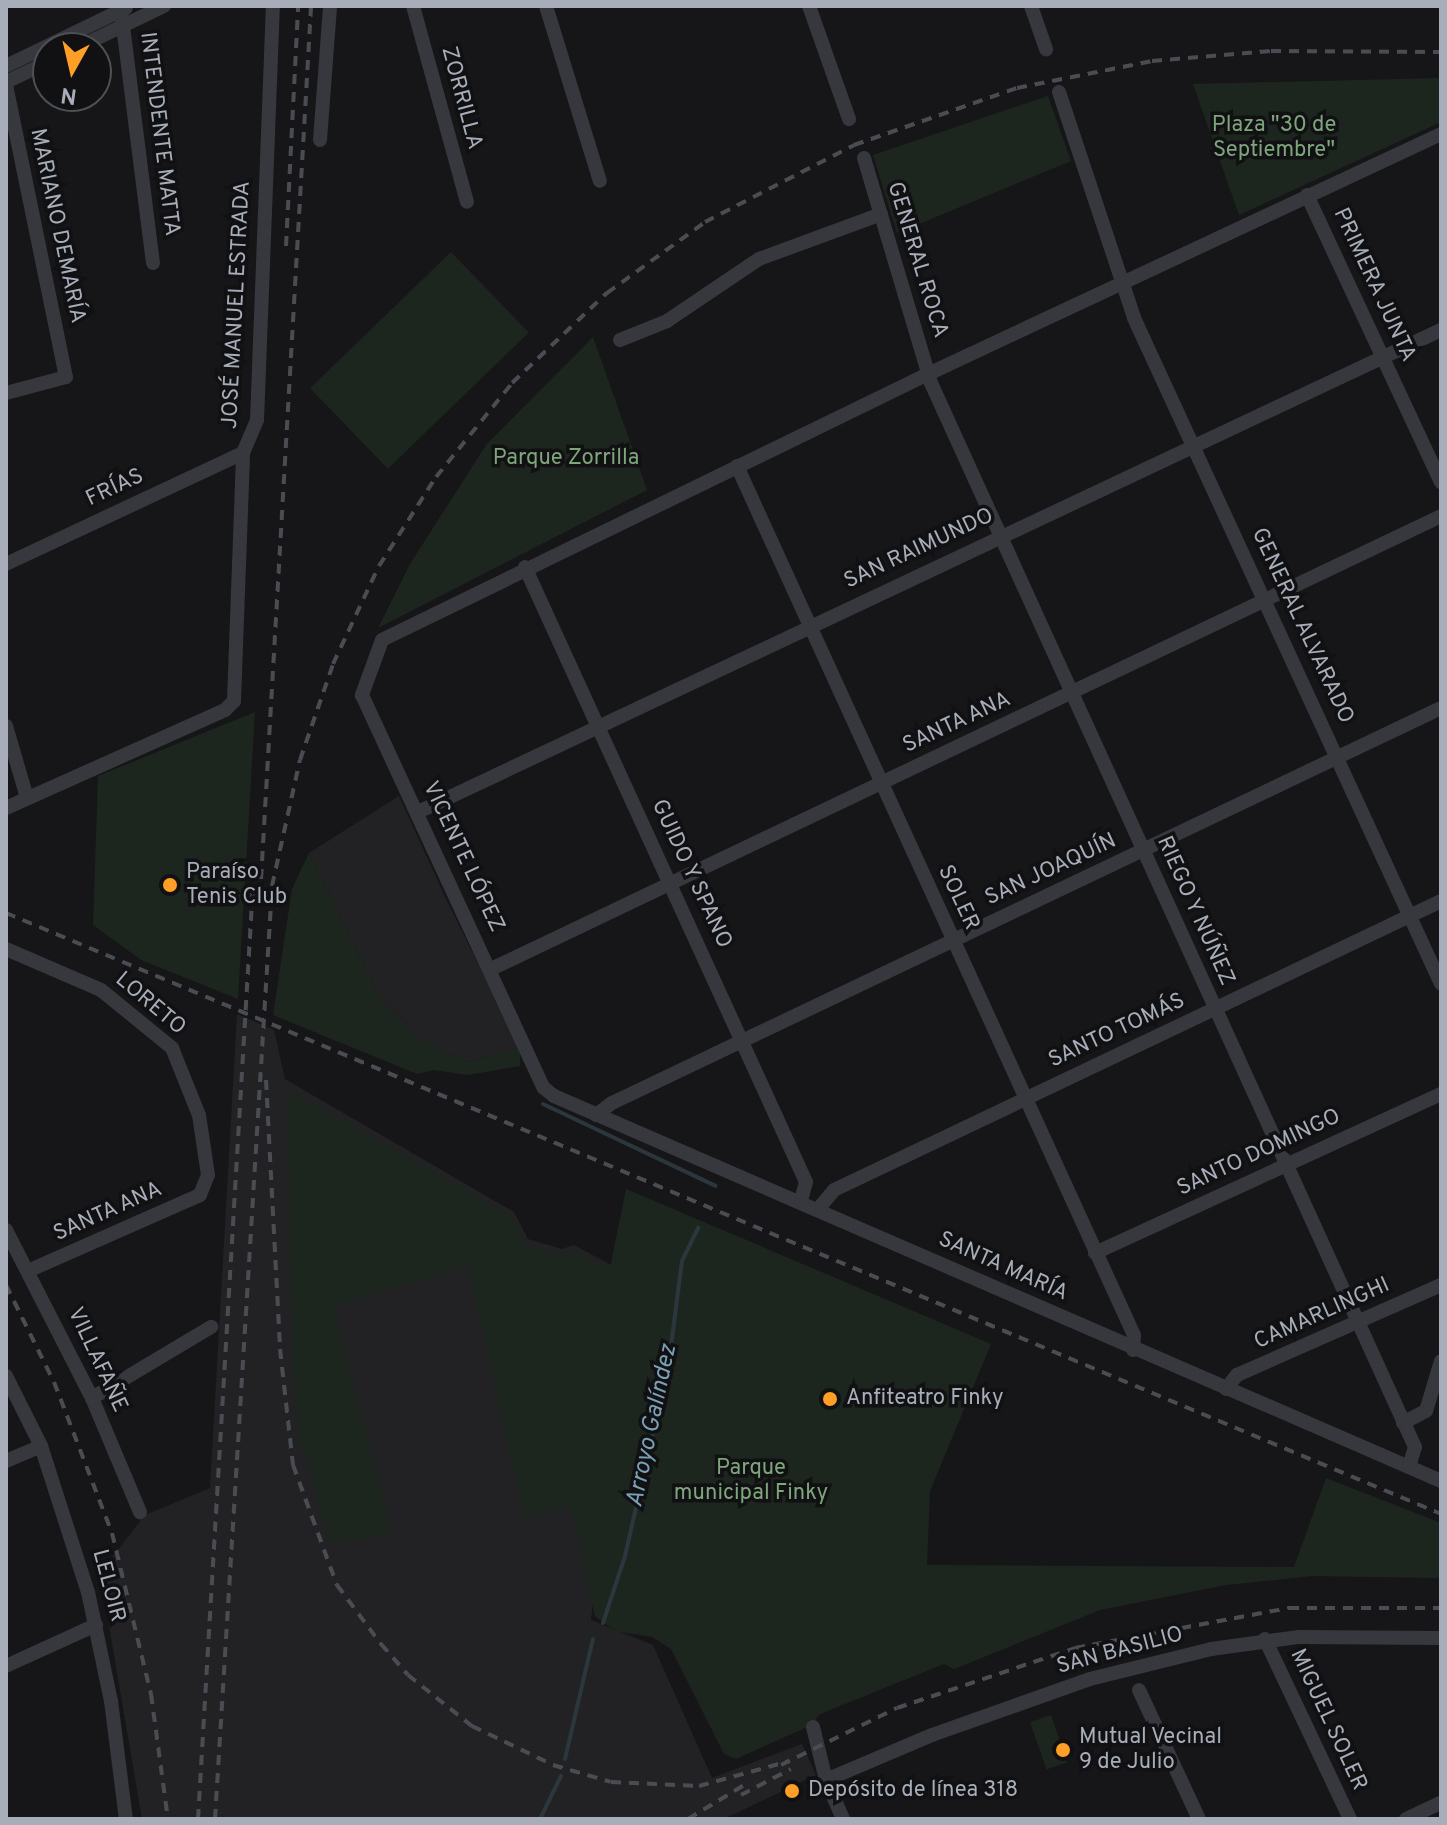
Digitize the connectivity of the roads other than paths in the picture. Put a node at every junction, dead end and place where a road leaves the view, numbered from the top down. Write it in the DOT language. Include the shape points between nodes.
graph roads {
  1 [pos="164,6"];
  2 [pos="273,6"];
  3 [pos="330,6"];
  4 [pos="413,6"];
  5 [pos="546,6"];
  6 [pos="809,6"];
  7 [pos="1031,6"];
  8 [pos="126,8"];
  9 [pos="123,26"];
  10 [pos="110,32"];
  11 [pos="1046,49"];
  12 [pos="6,66"];
  13 [pos="32,70"];
  14 [pos="6,84"];
  15 [pos="1059,92"];
  16 [pos="849,119"];
  17 [pos="1441,134"];
  18 [pos="320,140"];
  19 [pos="864,158"];
  20 [pos="600,181"];
  21 [pos="1307,195"];
  22 [pos="467,202"];
  23 [pos="881,214"];
  24 [pos="153,263"];
  25 [pos="1125,285"];
  26 [pos="1441,330"];
  27 [pos="620,340"];
  28 [pos="1384,356"];
  29 [pos="928,374"];
  30 [pos="6,393"];
  31 [pos="1195,444"];
  32 [pos="243,453"];
  33 [pos="737,466"];
  34 [pos="1441,482"];
  35 [pos="1441,516"];
  36 [pos="999,536"];
  37 [pos="6,564"];
  38 [pos="525,567"];
  39 [pos="1267,602"];
  40 [pos="810,625"];
  41 [pos="1072,693"];
  42 [pos="1441,708"];
  43 [pos="6,726"];
  44 [pos="599,727"];
  45 [pos="1339,757"];
  46 [pos="880,783"];
  47 [pos="27,798"];
  48 [pos="6,808"];
  49 [pos="418,812"];
  50 [pos="1144,851"];
  51 [pos="673,886"];
  52 [pos="1441,901"];
  53 [pos="1410,915"];
  54 [pos="954,940"];
  55 [pos="6,949"];
  56 [pos="491,969"];
  57 [pos="1441,984"];
  58 [pos="1215,1009"];
  59 [pos="744,1042"];
  60 [pos="548,1091"];
  61 [pos="1441,1094"];
  62 [pos="1026,1099"];
  63 [pos="596,1115"];
  64 [pos="1284,1164"];
  65 [pos="203,1193"];
  66 [pos="801,1201"];
  67 [pos="819,1208"];
  68 [pos="6,1230"];
  69 [pos="1095,1253"];
  70 [pos="30,1270"];
  71 [pos="1441,1285"];
  72 [pos="1359,1323"];
  73 [pos="211,1327"];
  74 [pos="1133,1350"];
  75 [pos="1441,1361"];
  76 [pos="6,1376"];
  77 [pos="1226,1389"];
  78 [pos="92,1398"];
  79 [pos="1403,1423"];
  80 [pos="41,1446"];
  81 [pos="6,1461"];
  82 [pos="1409,1467"];
  83 [pos="1441,1481"];
  84 [pos="140,1512"];
  85 [pos="96,1625"];
  86 [pos="1441,1638"];
  87 [pos="1265,1639"];
  88 [pos="6,1666"];
  89 [pos="1139,1690"];
  90 [pos="813,1727"];
  91 [pos="826,1780"];
  92 [pos="1441,1803"];
  93 [pos="126,1819"];
  94 [pos="843,1819"];
  95 [pos="1199,1819"];
  96 [pos="1350,1819"];
  97 [pos="1406,1819"];
  1 -- 9 [label="street"];
  2 -- 32 [label="street, JOSÉ MANUEL ESTRADA" via="257,420"];
  3 -- 18 [label="street"];
  4 -- 22 [label="street, ZORRILLA"];
  5 -- 20 [label="street"];
  6 -- 16 [label="street"];
  7 -- 11 [label="street"];
  8 -- 9 [label="street, INTENDENTE MATTA"];
  8 -- 12 [label="street"];
  9 -- 10 [label="street"];
  9 -- 24 [label="street, INTENDENTE MATTA"];
  13 -- 14 [label="street"];
  14 -- 30 [label="street, MARIANO DEMARÍA" via="66,377"];
  15 -- 25 [label="street, GENERAL ALVARADO"];
  17 -- 21 [label="street"];
  19 -- 23 [label="street, GENERAL ROCA"];
  21 -- 25 [label="street"];
  21 -- 28 [label="street, PRIMERA JUNTA"];
  23 -- 27 [label="street" via="759,259 667,321"];
  23 -- 29 [label="street, GENERAL ROCA"];
  25 -- 29 [label="street"];
  25 -- 31 [label="street, GENERAL ALVARADO" via="1134,318"];
  26 -- 28 [label="street, SAN RAIMUNDO"];
  28 -- 31 [label="street, SAN RAIMUNDO"];
  28 -- 34 [label="street, PRIMERA JUNTA"];
  29 -- 33 [label="street"];
  29 -- 36 [label="street, RIEGO Y NÚÑEZ"];
  31 -- 36 [label="street, SAN RAIMUNDO"];
  31 -- 39 [label="street, GENERAL ALVARADO"];
  32 -- 37 [label="street, FRÍAS"];
  32 -- 47 [label="street, JOSÉ MANUEL ESTRADA" via="234,701 225,710"];
  33 -- 38 [label="street"];
  33 -- 40 [label="street, SOLER"];
  35 -- 39 [label="street, SANTA ANA"];
  36 -- 40 [label="street, SAN RAIMUNDO"];
  36 -- 41 [label="street, RIEGO Y NÚÑEZ"];
  38 -- 44 [label="street, GUIDO Y SPANO"];
  38 -- 49 [label="street, VICENTE LÓPEZ" via="382,640 362,695"];
  39 -- 41 [label="street, SANTA ANA"];
  39 -- 45 [label="street, GENERAL ALVARADO"];
  40 -- 44 [label="street, SAN RAIMUNDO"];
  40 -- 46 [label="street, SOLER"];
  41 -- 46 [label="street, SANTA ANA"];
  41 -- 50 [label="street, RIEGO Y NÚÑEZ"];
  42 -- 45 [label="street, SAN JOAQUÍN"];
  43 -- 47 [label="street"];
  44 -- 49 [label="street, SAN RAIMUNDO"];
  44 -- 51 [label="street, GUIDO Y SPANO"];
  45 -- 50 [label="street, SAN JOAQUÍN"];
  45 -- 53 [label="street, GENERAL ALVARADO"];
  46 -- 51 [label="street, SANTA ANA"];
  46 -- 54 [label="street, SOLER"];
  47 -- 48 [label="street"];
  49 -- 56 [label="street, VICENTE LÓPEZ"];
  50 -- 54 [label="street, SAN JOAQUÍN"];
  50 -- 58 [label="street, RIEGO Y NÚÑEZ"];
  51 -- 56 [label="street, SANTA ANA"];
  51 -- 59 [label="street, GUIDO Y SPANO"];
  52 -- 53 [label="street, SANTO TOMÁS"];
  53 -- 57 [label="street, GENERAL ALVARADO"];
  53 -- 58 [label="street, SANTO TOMÁS"];
  54 -- 59 [label="street, SAN JOAQUÍN"];
  54 -- 62 [label="street, SOLER"];
  55 -- 65 [label="street, LORETO" via="101,990 172,1048 202,1128 208,1175"];
  56 -- 60 [label="street, VICENTE LÓPEZ"];
  58 -- 62 [label="street, SANTO TOMÁS"];
  58 -- 64 [label="street, RIEGO Y NÚÑEZ"];
  59 -- 63 [label="street, SAN JOAQUÍN"];
  59 -- 66 [label="street, GUIDO Y SPANO" via="806,1182"];
  60 -- 63 [label="street, SANTA MARÍA"];
  61 -- 64 [label="street, SANTO DOMINGO"];
  62 -- 67 [label="street, SANTO TOMÁS" via="834,1190"];
  62 -- 69 [label="street, SOLER"];
  63 -- 66 [label="street, SANTA MARÍA"];
  64 -- 69 [label="street, SANTO DOMINGO"];
  64 -- 72 [label="street, RIEGO Y NÚÑEZ"];
  65 -- 70 [label="street, SANTA ANA"];
  66 -- 67 [label="street, SANTA MARÍA"];
  67 -- 74 [label="street, SANTA MARÍA"];
  68 -- 70 [label="street, VILLAFAÑE"];
  69 -- 74 [label="street, SOLER" via="1134,1335"];
  70 -- 78 [label="street, VILLAFAÑE"];
  71 -- 72 [label="street, CAMARLINGHI"];
  72 -- 77 [label="street, CAMARLINGHI" via="1237,1375"];
  72 -- 79 [label="street, RIEGO Y NÚÑEZ"];
  73 -- 78 [label="street"];
  74 -- 77 [label="street, SANTA MARÍA"];
  75 -- 79 [label="street" via="1426,1411"];
  76 -- 80 [label="street, LELOIR"];
  77 -- 82 [label="street, SANTA MARÍA"];
  78 -- 84 [label="street, VILLAFAÑE"];
  79 -- 82 [label="street, RIEGO Y NÚÑEZ" via="1415,1447"];
  80 -- 81 [label="street"];
  80 -- 85 [label="street, LELOIR"];
  82 -- 83 [label="street, SANTA MARÍA"];
  85 -- 88 [label="street"];
  85 -- 93 [label="street, LELOIR"];
  86 -- 87 [label="street, SAN BASILIO"];
  87 -- 91 [label="street, SAN BASILIO" via="1090,1679 932,1735"];
  87 -- 96 [label="street, MIGUEL SOLER"];
  89 -- 95 [label="street"];
  90 -- 91 [label="street"];
  91 -- 94 [label="street"];
  92 -- 97 [label="street"];
}
